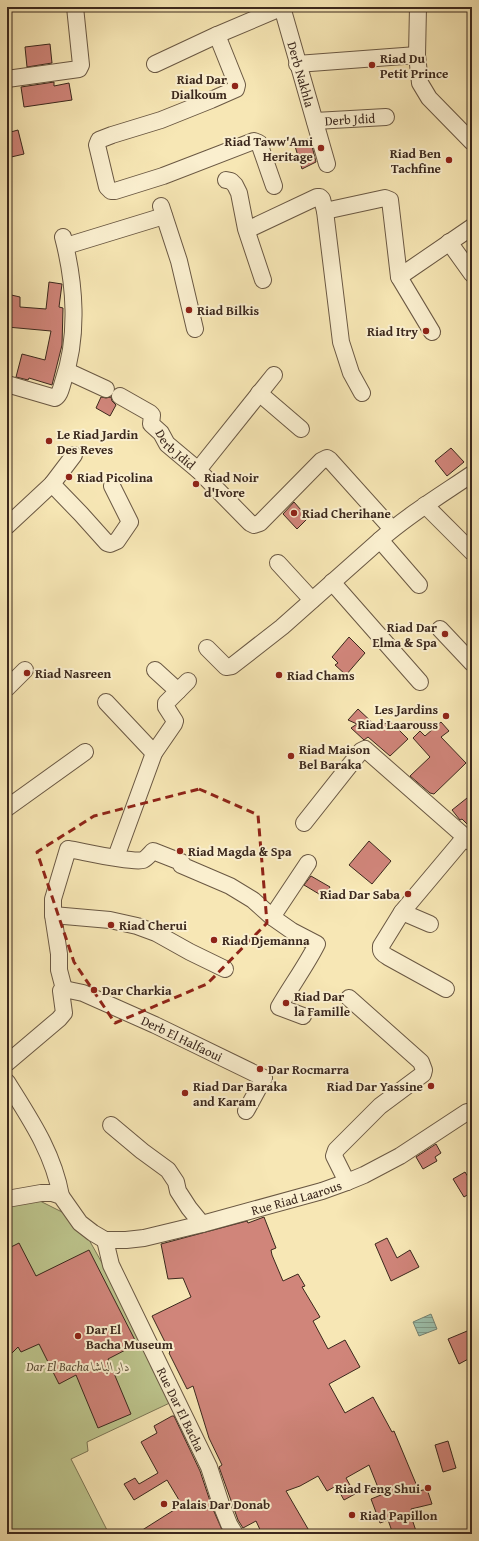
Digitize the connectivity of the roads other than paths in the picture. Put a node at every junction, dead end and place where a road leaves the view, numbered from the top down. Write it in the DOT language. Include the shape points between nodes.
graph roads {
  1 [pos="74,7"];
  2 [pos="282,7"];
  3 [pos="418,7"];
  4 [pos="216,35"];
  5 [pos="418,55"];
  6 [pos="155,64"];
  7 [pos="297,64"];
  8 [pos="7,79"];
  9 [pos="386,117"];
  10 [pos="315,121"];
  11 [pos="472,142"];
  12 [pos="327,164"];
  13 [pos="226,180"];
  14 [pos="274,186"];
  15 [pos="325,212"];
  16 [pos="472,227"];
  17 [pos="247,230"];
  18 [pos="449,242"];
  19 [pos="472,274"];
  20 [pos="399,278"];
  21 [pos="264,280"];
  22 [pos="195,329"];
  23 [pos="432,332"];
  24 [pos="67,371"];
  25 [pos="274,375"];
  26 [pos="7,384"];
  27 [pos="106,389"];
  28 [pos="259,393"];
  29 [pos="362,393"];
  30 [pos="120,396"];
  31 [pos="301,429"];
  32 [pos="74,455"];
  33 [pos="198,470"];
  34 [pos="472,474"];
  35 [pos="52,484"];
  36 [pos="112,486"];
  37 [pos="425,505"];
  38 [pos="7,526"];
  39 [pos="392,529"];
  40 [pos="380,540"];
  41 [pos="472,552"];
  42 [pos="278,563"];
  43 [pos="332,582"];
  44 [pos="419,584"];
  45 [pos="312,600"];
  46 [pos="440,629"];
  47 [pos="207,648"];
  48 [pos="472,663"];
  49 [pos="25,670"];
  50 [pos="155,670"];
  51 [pos="420,682"];
  52 [pos="7,688"];
  53 [pos="106,702"];
  54 [pos="85,752"];
  55 [pos="154,753"];
  56 [pos="7,808"];
  57 [pos="304,824"];
  58 [pos="468,840"];
  59 [pos="116,857"];
  60 [pos="308,863"];
  61 [pos="402,912"];
  62 [pos="53,915"];
  63 [pos="272,917"];
  64 [pos="430,924"];
  65 [pos="225,969"];
  66 [pos="64,989"];
  67 [pos="446,989"];
  68 [pos="349,998"];
  69 [pos="303,1016"];
  70 [pos="7,1063"];
  71 [pos="7,1082"];
  72 [pos="246,1111"];
  73 [pos="472,1111"];
  74 [pos="111,1126"];
  75 [pos="347,1182"];
  76 [pos="61,1196"];
  77 [pos="7,1199"];
  78 [pos="202,1224"];
  79 [pos="105,1240"];
  80 [pos="236,1534"];
  1 -- 8 [label="street" via="81,65 79,69"];
  2 -- 4 [label="street"];
  2 -- 7 [label="street, Derb Nakhla"];
  3 -- 5 [label="street"];
  4 -- 6 [label="street"];
  4 -- 14 [label="street" via="237,85 236,89 175,115 97,142 107,187 115,191 163,176 254,141 260,145"];
  5 -- 7 [label="street"];
  5 -- 11 [label="street" via="420,83 430,98"];
  7 -- 10 [label="street, Derb Nakhla"];
  9 -- 10 [label="street, Derb Jdid"];
  10 -- 12 [label="street, Derb Nakhla"];
  13 -- 17 [label="street" via="231,181 239,193"];
  15 -- 17 [label="street" via="322,199 317,197"];
  15 -- 20 [label="street" via="385,198 390,200"];
  15 -- 29 [label="street" via="342,342 351,374"];
  16 -- 18 [label="street"];
  17 -- 21 [label="street"];
  18 -- 19 [label="street"];
  18 -- 20 [label="street"];
  20 -- 23 [label="street"];
  22 -- 24 [label="street" via="179,261 163,211 64,241 73,302"];
  24 -- 26 [label="street" via="55,398"];
  24 -- 27 [label="street"];
  25 -- 28 [label="street"];
  28 -- 31 [label="street"];
  28 -- 33 [label="street"];
  30 -- 33 [label="street, Derb Jdid" via="150,413 150,422 167,444"];
  32 -- 35 [label="street"];
  33 -- 39 [label="street, Derb Jdid" via="250,523 257,525 327,458"];
  34 -- 37 [label="street"];
  35 -- 36 [label="street" via="110,544 117,541 130,522"];
  35 -- 38 [label="street"];
  37 -- 39 [label="street"];
  37 -- 41 [label="street"];
  39 -- 40 [label="street"];
  40 -- 43 [label="street"];
  40 -- 44 [label="street"];
  42 -- 45 [label="street"];
  43 -- 45 [label="street"];
  43 -- 51 [label="street"];
  45 -- 47 [label="street" via="282,627 229,667 222,664"];
  46 -- 48 [label="street"];
  49 -- 52 [label="street"];
  50 -- 55 [label="street" via="183,686 166,705 174,718 174,724"];
  53 -- 55 [label="street"];
  54 -- 56 [label="street"];
  55 -- 59 [label="street"];
  57 -- 58 [label="street" via="365,749"];
  58 -- 61 [label="street"];
  59 -- 62 [label="street" via="68,849 53,899"];
  59 -- 63 [label="street" via="143,860 153,851 230,886 253,900"];
  60 -- 63 [label="street"];
  61 -- 64 [label="street"];
  61 -- 67 [label="street" via="381,946 381,952"];
  62 -- 65 [label="street" via="110,920 137,926 156,933"];
  62 -- 66 [label="street" via="59,970"];
  63 -- 69 [label="street" via="317,944 279,1007"];
  66 -- 70 [label="street" via="60,991 64,1012 59,1019"];
  66 -- 72 [label="street, Derb El Halfaoui" via="83,993 264,1078"];
  68 -- 75 [label="street" via="421,1062 424,1070 423,1074 380,1106 336,1150 334,1156"];
  71 -- 76 [label="street" via="45,1146 57,1176"];
  73 -- 75 [label="street, Rue Riad Laarous" via="400,1156"];
  74 -- 78 [label="street" via="168,1170 176,1182 178,1191"];
  75 -- 78 [label="street, Rue Riad Laarous"];
  76 -- 77 [label="street" via="41,1193"];
  76 -- 79 [label="street" via="80,1223"];
  78 -- 79 [label="street, Rue Riad Laarous" via="144,1238"];
  79 -- 80 [label="street, Rue Dar El Bacha" via="111,1265 209,1467 229,1524"];
}
